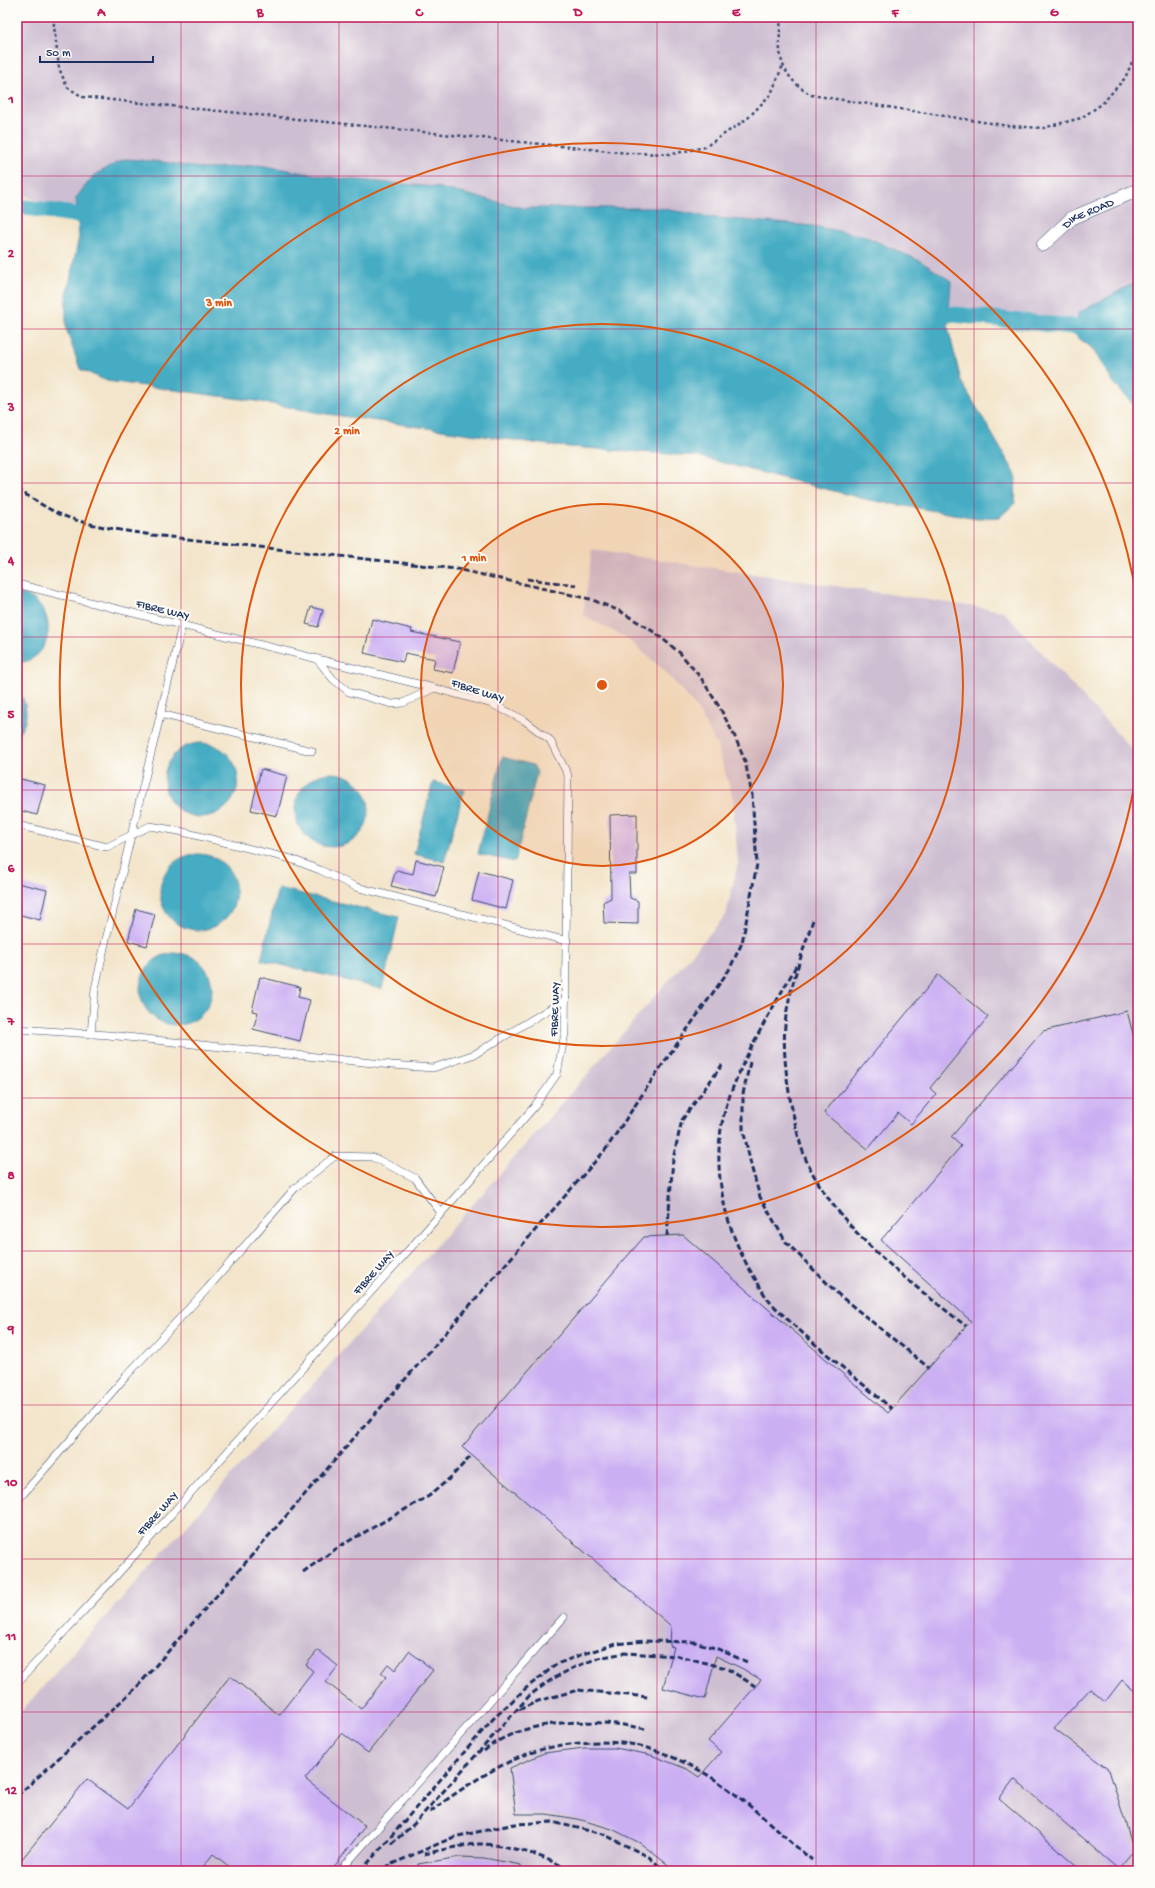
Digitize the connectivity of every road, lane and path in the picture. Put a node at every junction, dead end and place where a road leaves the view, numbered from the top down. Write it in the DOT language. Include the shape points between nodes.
graph roads {
  1 [pos="54,17"];
  2 [pos="781,17"];
  3 [pos="1138,49"];
  4 [pos="783,65"];
  5 [pos="1138,190"];
  6 [pos="1043,245"];
  7 [pos="17,584"];
  8 [pos="182,625"];
  9 [pos="317,659"];
  10 [pos="434,688"];
  11 [pos="160,714"];
  12 [pos="312,751"];
  13 [pos="17,825"];
  14 [pos="129,836"];
  15 [pos="567,941"];
  16 [pos="566,999"];
  17 [pos="17,1029"];
  18 [pos="91,1034"];
  19 [pos="441,1213"];
  20 [pos="17,1501"];
  21 [pos="564,1616"];
  22 [pos="17,1683"];
  23 [pos="340,1871"];
  1 -- 4 [label="path" via="59,68 67,87 83,98 628,153 672,154 705,147 748,118 771,94"];
  2 -- 4 [label="path" via="778,45"];
  3 -- 4 [label="path" via="1125,78 1102,104 1081,118 1043,128 1009,126 811,95 797,86 786,74"];
  5 -- 6 [label="street, DIKE ROAD" via="1072,218"];
  7 -- 8 [label="lane, FIBRE WAY"];
  8 -- 9 [label="lane, FIBRE WAY"];
  8 -- 11 [label="lane"];
  9 -- 10 [label="lane, FIBRE WAY"];
  9 -- 10 [label="lane" via="333,679 349,692 392,704 403,704"];
  10 -- 15 [label="lane, FIBRE WAY" via="492,704 524,720 550,740 568,775"];
  11 -- 12 [label="lane"];
  11 -- 14 [label="lane"];
  13 -- 14 [label="lane" via="107,847"];
  14 -- 15 [label="lane" via="150,826 179,832 291,859 356,887"];
  14 -- 18 [label="lane" via="95,989"];
  15 -- 16 [label="lane, FIBRE WAY"];
  16 -- 18 [label="lane" via="475,1054 433,1068"];
  16 -- 19 [label="lane, FIBRE WAY" via="565,1033 557,1074 534,1107"];
  17 -- 18 [label="lane"];
  19 -- 20 [label="lane" via="415,1178 372,1157 335,1156 295,1188"];
  19 -- 22 [label="lane, FIBRE WAY"];
  21 -- 23 [label="lane"];
}
